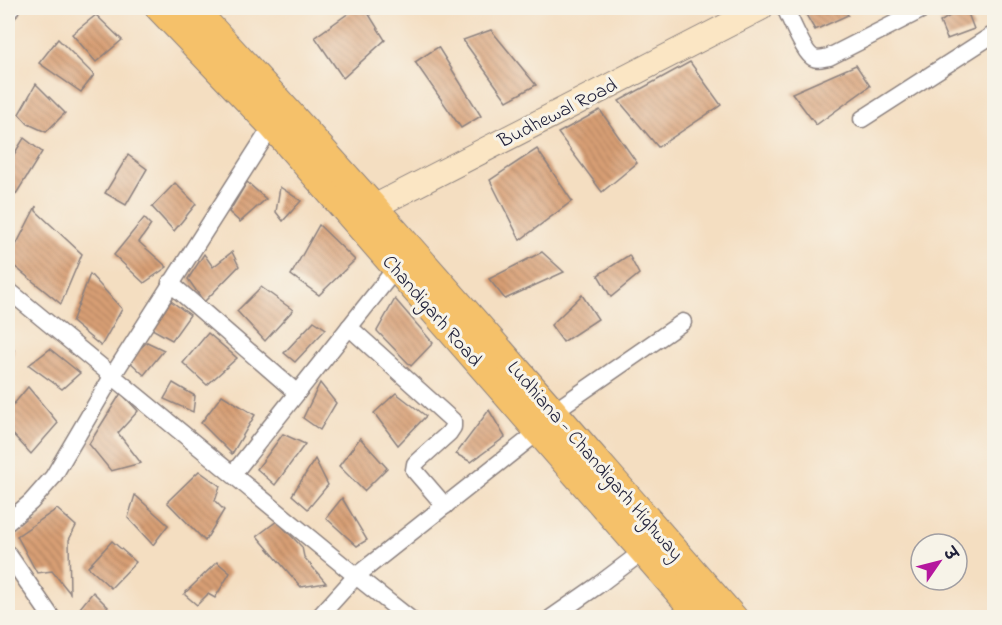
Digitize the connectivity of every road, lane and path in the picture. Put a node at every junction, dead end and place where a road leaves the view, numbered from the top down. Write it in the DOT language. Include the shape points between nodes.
graph roads {
  1 [pos="11,8"];
  2 [pos="159,8"];
  3 [pos="193,8"];
  4 [pos="761,8"];
  5 [pos="785,8"];
  6 [pos="925,8"];
  7 [pos="8,13"];
  8 [pos="994,34"];
  9 [pos="862,119"];
  10 [pos="272,126"];
  11 [pos="363,212"];
  12 [pos="396,267"];
  13 [pos="170,283"];
  14 [pos="8,290"];
  15 [pos="683,322"];
  16 [pos="349,327"];
  17 [pos="112,375"];
  18 [pos="297,393"];
  19 [pos="546,422"];
  20 [pos="233,474"];
  21 [pos="446,506"];
  22 [pos="8,522"];
  23 [pos="642,552"];
  24 [pos="8,554"];
  25 [pos="356,576"];
  26 [pos="52,618"];
  27 [pos="318,618"];
  28 [pos="409,618"];
  29 [pos="550,618"];
  30 [pos="700,618"];
  31 [pos="734,618"];
  1 -- 7 [label="street"];
  2 -- 10 [label="main road, Chandigarh Road"];
  3 -- 11 [label="main road, Ludhiana - Chandigarh Highway" via="254,73"];
  4 -- 11 [label="street, Budhewal Road"];
  5 -- 6 [label="street" via="806,51 819,59"];
  8 -- 9 [label="street"];
  10 -- 11 [label="main road, Chandigarh Road"];
  10 -- 13 [label="street"];
  11 -- 12 [label="main road, Chandigarh Road"];
  11 -- 19 [label="main road, Ludhiana - Chandigarh Highway"];
  12 -- 16 [label="street"];
  12 -- 19 [label="main road, Chandigarh Road"];
  13 -- 17 [label="street"];
  13 -- 18 [label="street"];
  14 -- 17 [label="street"];
  15 -- 19 [label="street"];
  16 -- 18 [label="street"];
  16 -- 21 [label="street" via="453,421 449,433 419,459 414,470"];
  17 -- 20 [label="street"];
  17 -- 22 [label="street" via="53,477"];
  18 -- 20 [label="street"];
  19 -- 21 [label="street"];
  19 -- 23 [label="main road, Chandigarh Road"];
  19 -- 31 [label="main road, Ludhiana - Chandigarh Highway"];
  20 -- 25 [label="street"];
  21 -- 25 [label="street"];
  23 -- 29 [label="street"];
  23 -- 30 [label="main road, Chandigarh Road"];
  24 -- 26 [label="street"];
  25 -- 27 [label="street"];
  25 -- 28 [label="street"];
}
